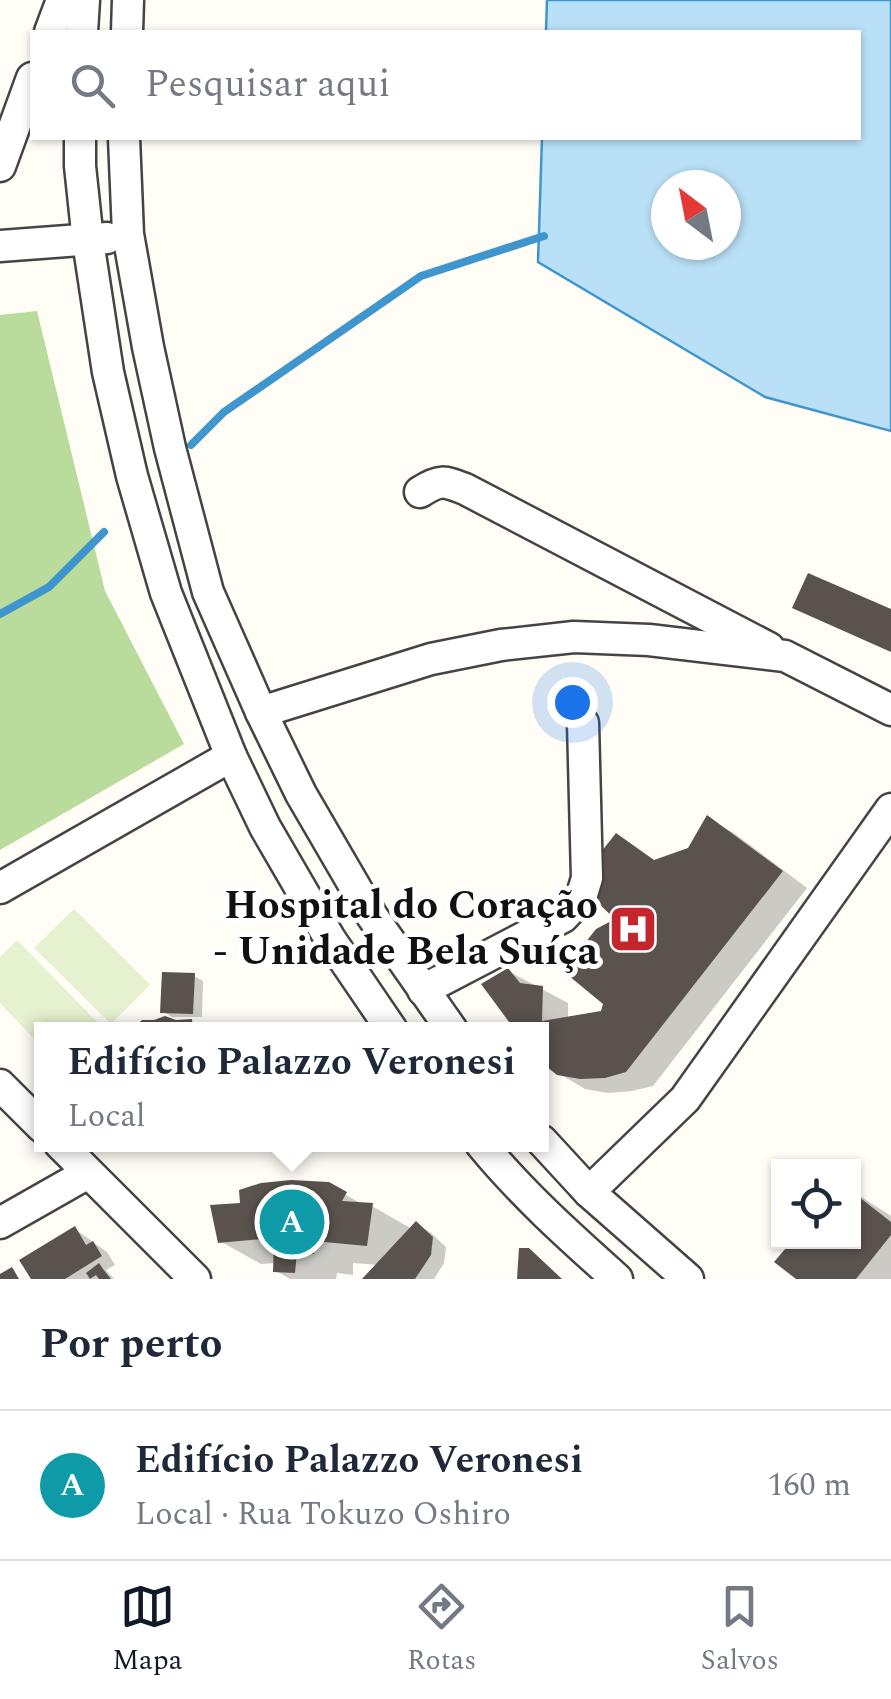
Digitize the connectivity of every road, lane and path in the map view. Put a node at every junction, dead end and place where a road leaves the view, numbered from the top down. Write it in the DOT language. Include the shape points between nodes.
graph roads {
  1 [pos="62,0"];
  2 [pos="84,0"];
  3 [pos="128,0"];
  4 [pos="51,30"];
  5 [pos="82,30"];
  6 [pos="126,30"];
  7 [pos="30,84"];
  8 [pos="80,140"];
  9 [pos="124,140"];
  10 [pos="0,166"];
  11 [pos="128,234"];
  12 [pos="88,241"];
  13 [pos="0,246"];
  14 [pos="420,492"];
  15 [pos="785,656"];
  16 [pos="891,710"];
  17 [pos="261,712"];
  18 [pos="583,722"];
  19 [pos="231,756"];
  20 [pos="891,809"];
  21 [pos="0,888"];
  22 [pos="423,990"];
  23 [pos="386,1022"];
  24 [pos="446,1022"];
  25 [pos="0,1085"];
  26 [pos="34,1119"];
  27 [pos="549,1149"];
  28 [pos="68,1152"];
  29 [pos="488,1152"];
  30 [pos="88,1172"];
  31 [pos="589,1192"];
  32 [pos="0,1223"];
  33 [pos="194,1279"];
  34 [pos="617,1279"];
  35 [pos="688,1279"];
  1 -- 4 [label="street"];
  2 -- 5 [label="street"];
  3 -- 6 [label="street"];
  7 -- 10 [label="street"];
  8 -- 12 [label="street"];
  9 -- 11 [label="street"];
  11 -- 12 [label="street"];
  11 -- 17 [label="street" via="159,397 208,592"];
  12 -- 13 [label="street"];
  12 -- 19 [label="street" via="132,476 166,593"];
  14 -- 15 [label="street" via="444,482 465,489"];
  15 -- 16 [label="street"];
  15 -- 17 [label="street" via="574,637 432,658"];
  17 -- 22 [label="street" via="372,916"];
  18 -- 22 [label="street" via="587,878 581,898 563,917"];
  19 -- 21 [label="street"];
  19 -- 23 [label="street" via="320,923"];
  20 -- 31 [label="street" via="684,1099"];
  22 -- 24 [label="street"];
  25 -- 26 [label="street"];
  27 -- 31 [label="street"];
  28 -- 30 [label="street"];
  29 -- 34 [label="street"];
  30 -- 32 [label="street"];
  30 -- 33 [label="street"];
  31 -- 35 [label="street"];
}
